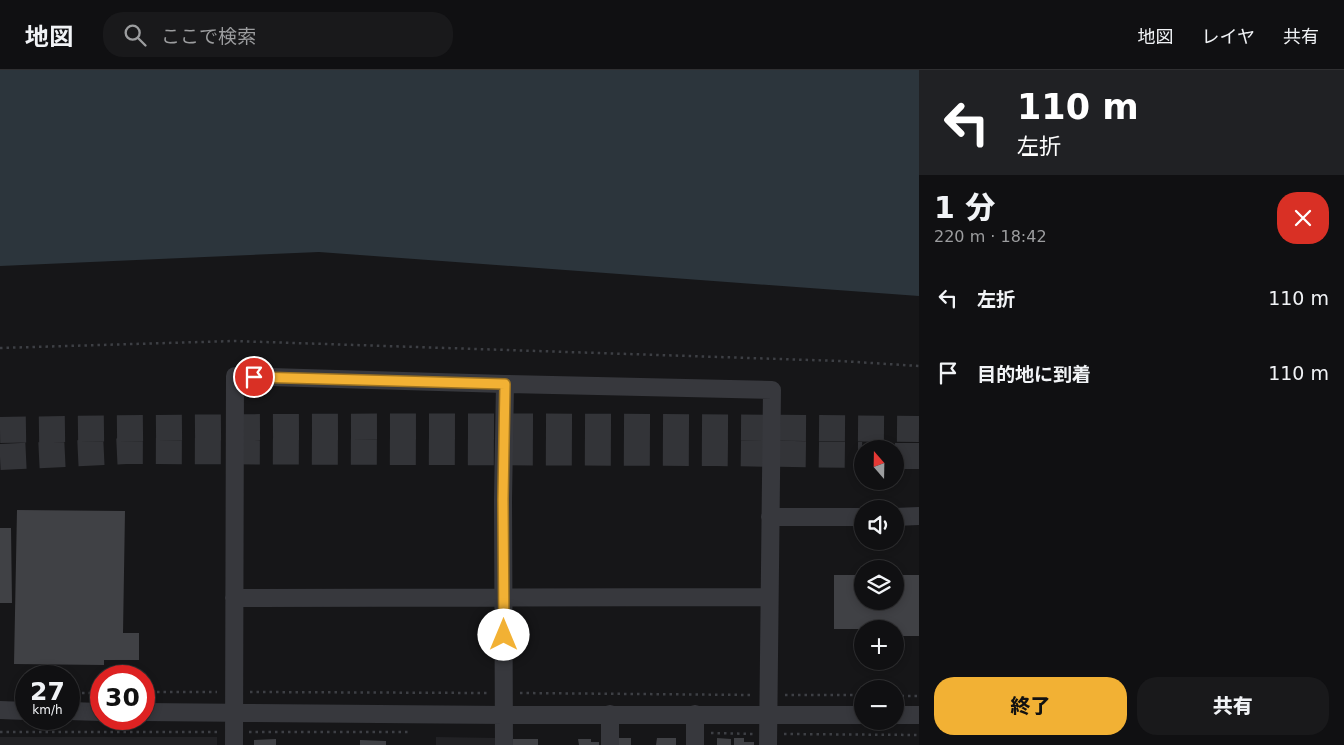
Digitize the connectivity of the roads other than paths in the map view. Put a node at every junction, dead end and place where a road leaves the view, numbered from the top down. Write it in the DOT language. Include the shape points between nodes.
graph roads {
  1 [pos="505,384"];
  2 [pos="904,516"];
  3 [pos="919,516"];
  4 [pos="770,517"];
  5 [pos="854,517"];
  6 [pos="504,597"];
  7 [pos="770,597"];
  8 [pos="234,598"];
  9 [pos="0,710"];
  10 [pos="15,711"];
  11 [pos="155,712"];
  12 [pos="234,713"];
  13 [pos="610,714"];
  14 [pos="695,714"];
  15 [pos="768,714"];
  16 [pos="504,715"];
  17 [pos="854,715"];
  18 [pos="904,715"];
  19 [pos="919,715"];
  20 [pos="234,738"];
  21 [pos="695,739"];
  22 [pos="768,740"];
  23 [pos="504,745"];
  24 [pos="610,745"];
  1 -- 4 [label="street" via="772,390"];
  1 -- 6 [label="street"];
  1 -- 8 [label="street" via="235,376"];
  2 -- 3 [label="street"];
  4 -- 5 [label="street"];
  4 -- 7 [label="street"];
  6 -- 7 [label="street"];
  6 -- 8 [label="street"];
  6 -- 16 [label="street"];
  7 -- 15 [label="street"];
  8 -- 12 [label="street"];
  9 -- 10 [label="street"];
  11 -- 12 [label="street"];
  12 -- 16 [label="street"];
  12 -- 20 [label="street"];
  13 -- 14 [label="street"];
  13 -- 16 [label="street"];
  13 -- 24 [label="street"];
  14 -- 15 [label="street"];
  14 -- 21 [label="street"];
  15 -- 17 [label="street"];
  15 -- 22 [label="street"];
  16 -- 23 [label="street"];
  18 -- 19 [label="street"];
}
